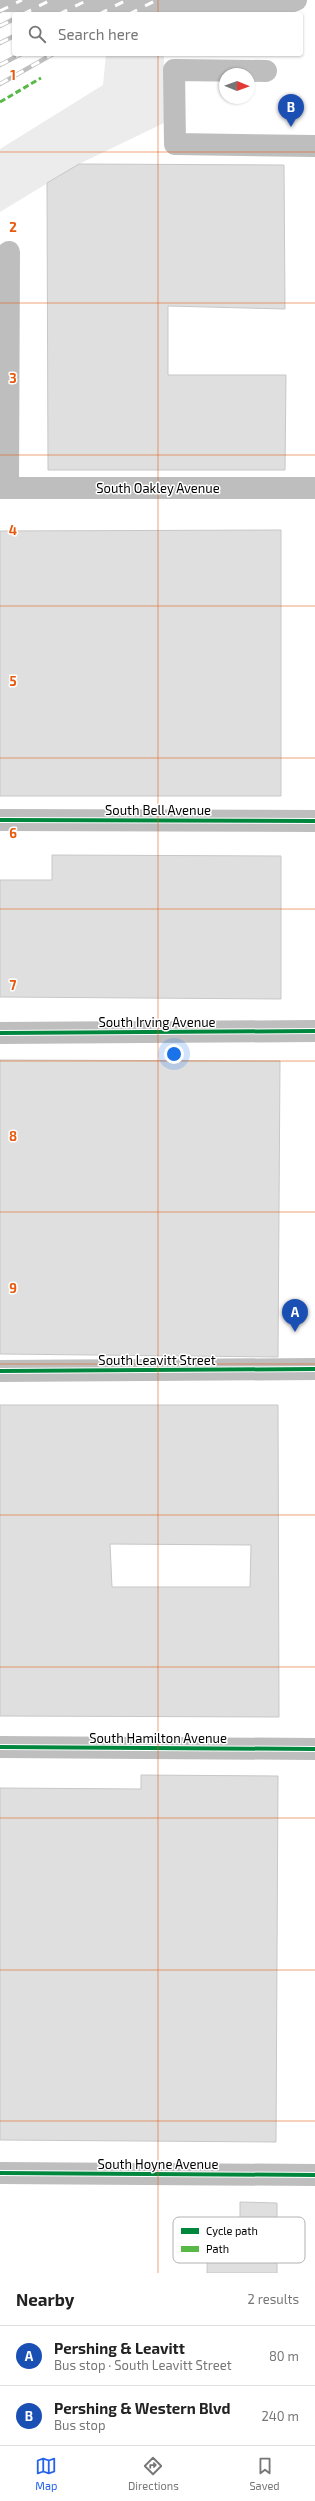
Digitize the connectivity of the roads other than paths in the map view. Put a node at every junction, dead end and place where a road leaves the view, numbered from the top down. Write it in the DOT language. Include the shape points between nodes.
graph roads {
  1 [pos="296,0"];
  2 [pos="0,1"];
  3 [pos="266,71"];
  4 [pos="315,146"];
  5 [pos="0,259"];
  6 [pos="4,434"];
  7 [pos="4,488"];
  8 [pos="315,488"];
  9 [pos="0,820"];
  10 [pos="315,821"];
  11 [pos="315,1031"];
  12 [pos="0,1033"];
  13 [pos="315,1369"];
  14 [pos="0,1372"];
  15 [pos="0,1747"];
  16 [pos="315,1749"];
  17 [pos="0,2173"];
  18 [pos="315,2175"];
  1 -- 2 [label="street" via="285,4"];
  3 -- 4 [label="street" via="174,70 175,144"];
  5 -- 6 [label="street" via="9,252"];
  6 -- 7 [label="street"];
  7 -- 8 [label="street, South Oakley Avenue"];
  9 -- 10 [label="street, South Bell Avenue"];
  11 -- 12 [label="street, South Irving Avenue"];
  13 -- 14 [label="street, South Leavitt Street"];
  15 -- 16 [label="street, South Hamilton Avenue"];
  17 -- 18 [label="street, South Hoyne Avenue"];
}
